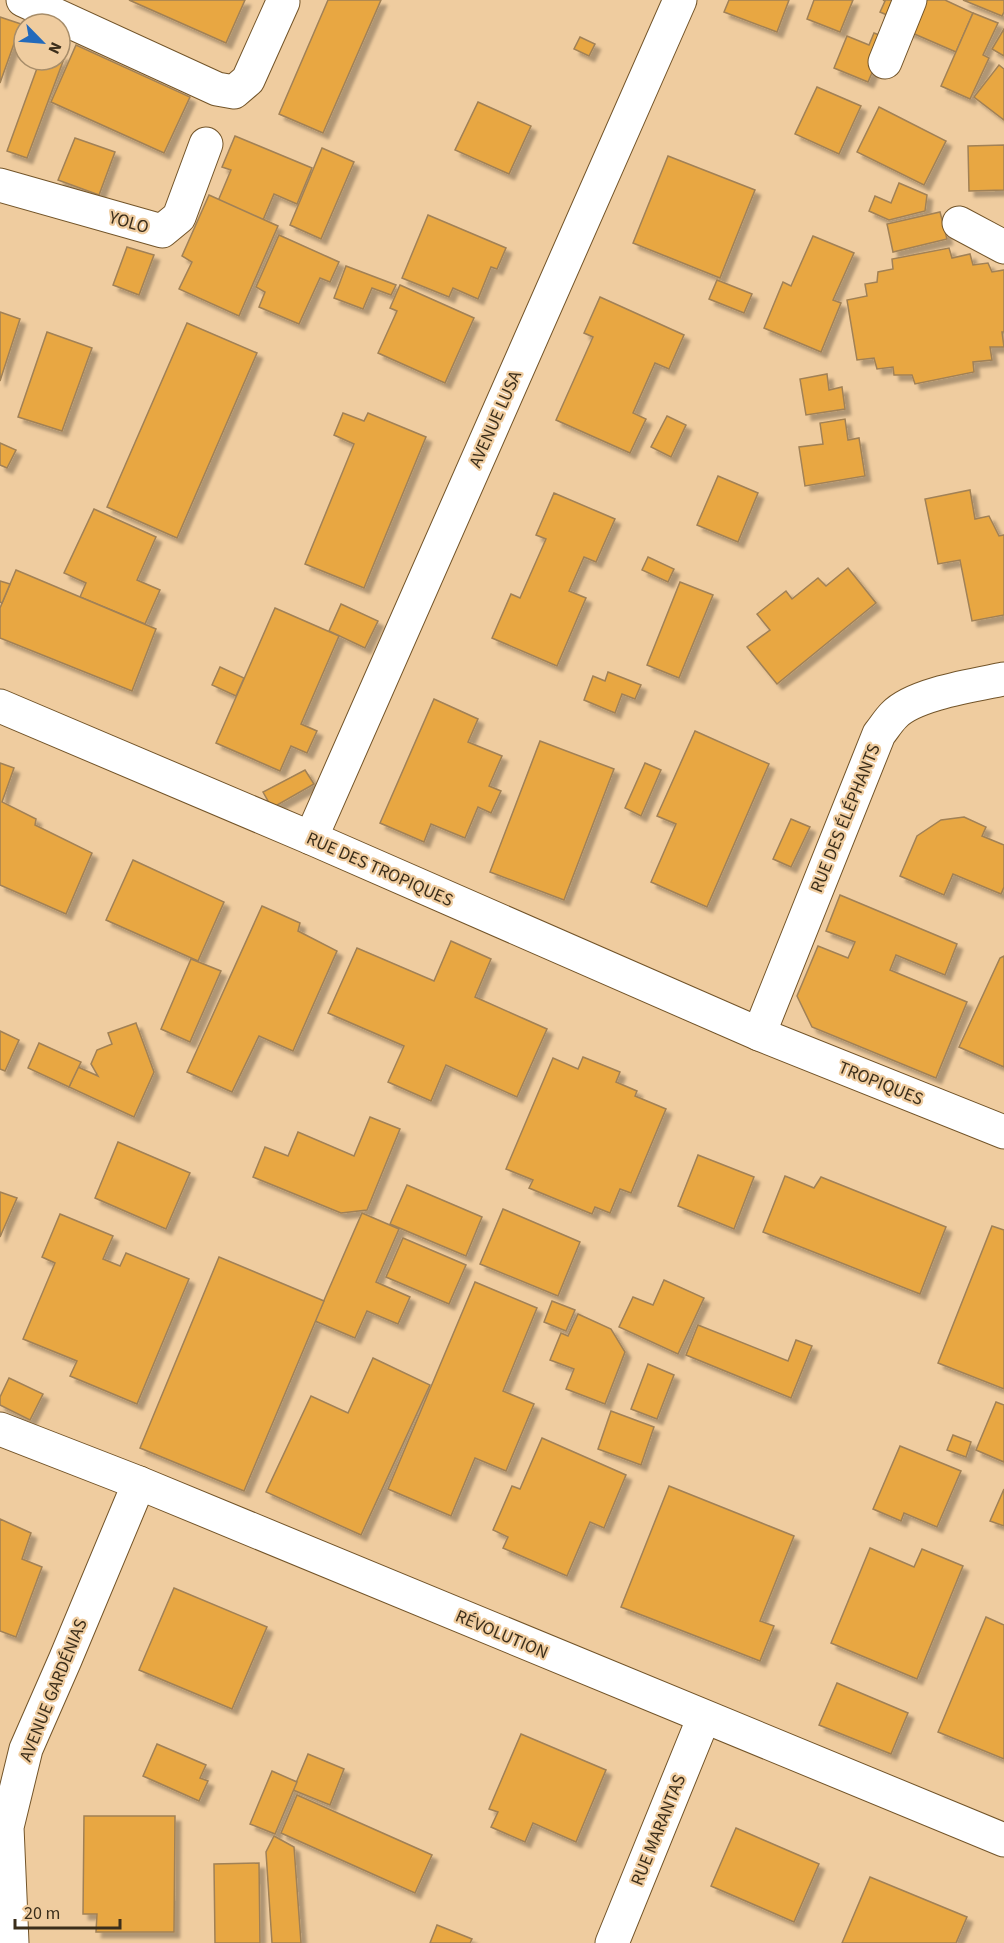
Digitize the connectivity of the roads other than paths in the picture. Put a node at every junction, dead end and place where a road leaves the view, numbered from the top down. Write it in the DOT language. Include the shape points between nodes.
graph roads {
  1 [pos="23,0"];
  2 [pos="680,0"];
  3 [pos="909,0"];
  4 [pos="283,2"];
  5 [pos="885,62"];
  6 [pos="206,144"];
  7 [pos="0,184"];
  8 [pos="958,223"];
  9 [pos="1004,247"];
  10 [pos="1004,679"];
  11 [pos="0,706"];
  12 [pos="311,838"];
  13 [pos="759,1034"];
  14 [pos="1004,1132"];
  15 [pos="0,1429"];
  16 [pos="139,1483"];
  17 [pos="704,1717"];
  18 [pos="1004,1840"];
  19 [pos="12,1943"];
  20 [pos="612,1943"];
  1 -- 4 [label="street" via="217,89 234,92 248,80"];
  2 -- 12 [label="street, AVENUE LUSA"];
  3 -- 5 [label="street"];
  6 -- 7 [label="street, YOLO" via="178,217 162,231"];
  8 -- 9 [label="street"];
  10 -- 13 [label="street, RUE DES ÉLÉPHANTS" via="913,702 894,714 879,734"];
  11 -- 12 [label="street, RUE DES TROPIQUES"];
  12 -- 13 [label="street, RUE DES TROPIQUES"];
  13 -- 14 [label="street, TROPIQUES"];
  15 -- 16 [label="street, RÉVOLUTION"];
  16 -- 17 [label="street, RÉVOLUTION"];
  16 -- 19 [label="street, AVENUE GARDÉNIAS" via="26,1749 7,1827"];
  17 -- 18 [label="street, RÉVOLUTION"];
  17 -- 20 [label="street, RUE MARANTAS"];
}
